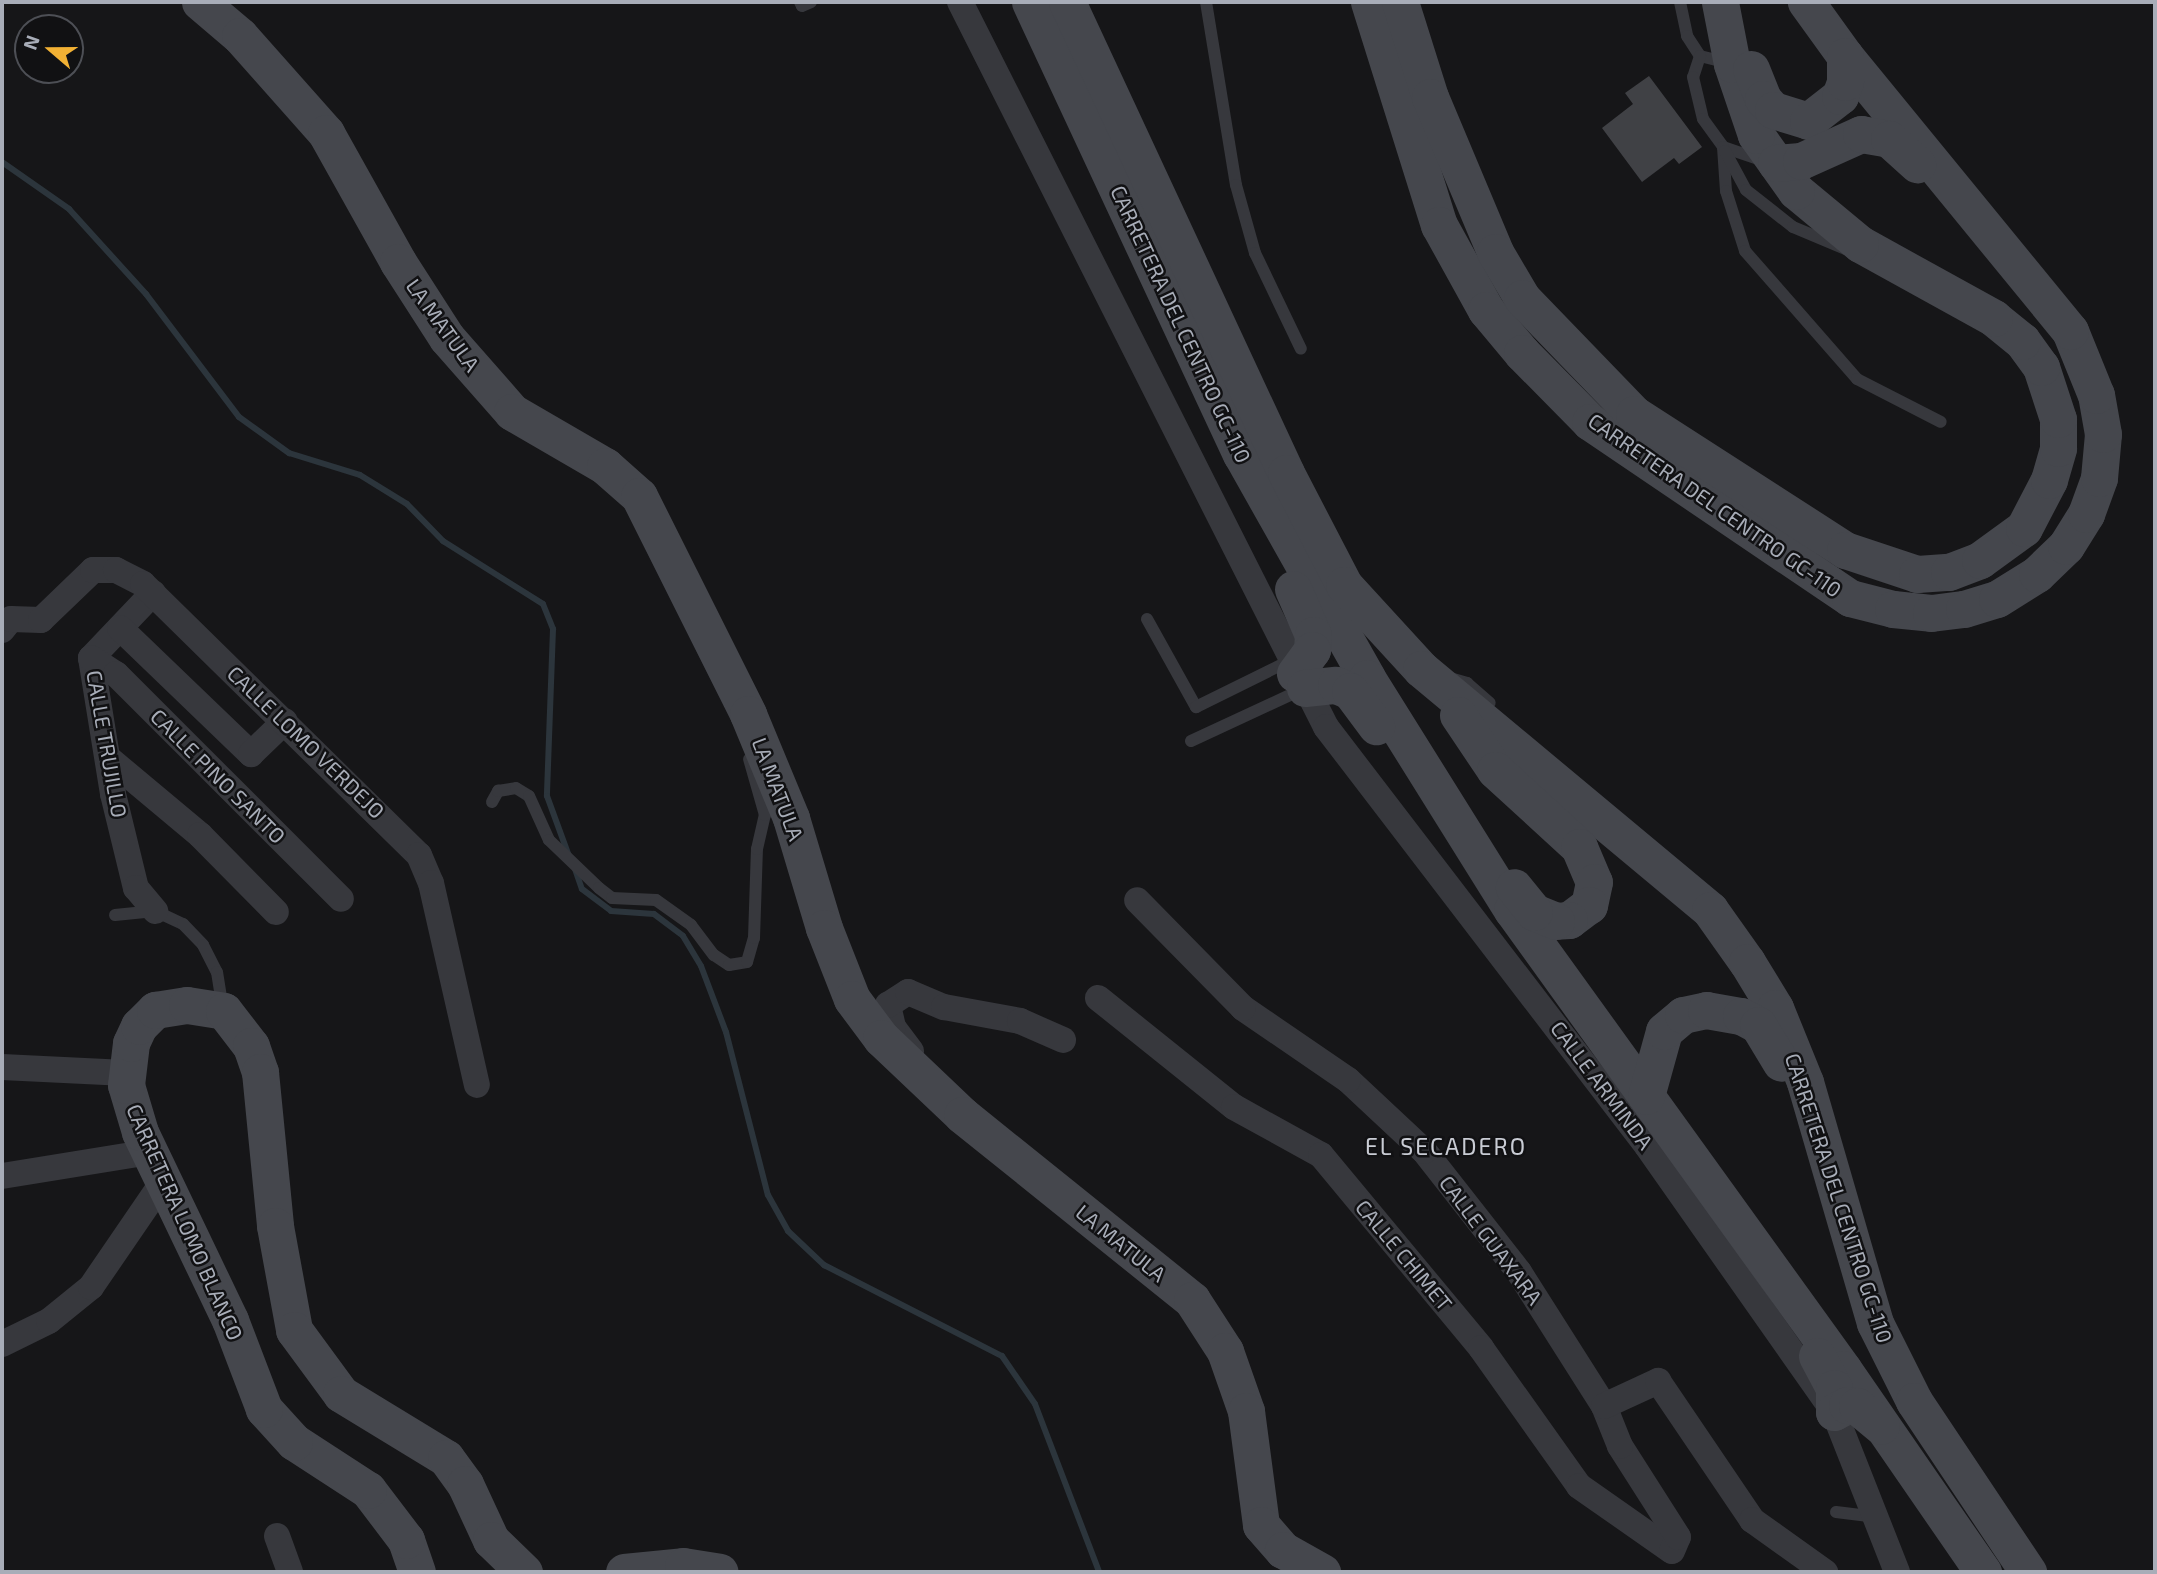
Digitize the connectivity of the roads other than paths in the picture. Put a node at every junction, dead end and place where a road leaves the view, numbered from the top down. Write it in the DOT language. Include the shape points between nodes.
graph roads {
  1 [pos="200,2"];
  2 [pos="800,2"];
  3 [pos="811,2"];
  4 [pos="960,2"];
  5 [pos="1030,2"];
  6 [pos="1067,2"];
  7 [pos="1206,2"];
  8 [pos="1369,2"];
  9 [pos="1400,2"];
  10 [pos="1680,2"];
  11 [pos="1720,2"];
  12 [pos="1730,2"];
  13 [pos="1806,2"];
  14 [pos="1844,56"];
  15 [pos="1729,67"];
  16 [pos="1833,145"];
  17 [pos="1724,148"];
  18 [pos="1776,163"];
  19 [pos="1969,206"];
  20 [pos="1824,215"];
  21 [pos="1897,265"];
  22 [pos="1301,349"];
  23 [pos="1941,422"];
  24 [pos="1271,511"];
  25 [pos="153,593"];
  26 [pos="1147,619"];
  27 [pos="120,628"];
  28 [pos="2,631"];
  29 [pos="91,658"];
  30 [pos="1296,674"];
  31 [pos="1428,676"];
  32 [pos="748,714"];
  33 [pos="285,721"];
  34 [pos="1191,741"];
  35 [pos="108,758"];
  36 [pos="1532,763"];
  37 [pos="1426,775"];
  38 [pos="492,802"];
  39 [pos="341,899"];
  40 [pos="1137,900"];
  41 [pos="155,911"];
  42 [pos="276,912"];
  43 [pos="115,915"];
  44 [pos="1098,998"];
  45 [pos="224,1011"];
  46 [pos="1063,1040"];
  47 [pos="2,1067"];
  48 [pos="126,1073"];
  49 [pos="477,1085"];
  50 [pos="1646,1096"];
  51 [pos="962,1115"];
  52 [pos="1822,1146"];
  53 [pos="1689,1158"];
  54 [pos="156,1167"];
  55 [pos="2,1176"];
  56 [pos="2,1344"];
  57 [pos="1604,1405"];
  58 [pos="1834,1412"];
  59 [pos="1885,1430"];
  60 [pos="1836,1512"];
  61 [pos="1875,1517"];
  62 [pos="277,1536"];
  63 [pos="1672,1551"];
  64 [pos="290,1572"];
  65 [pos="417,1572"];
  66 [pos="524,1572"];
  67 [pos="624,1572"];
  68 [pos="720,1572"];
  69 [pos="1322,1572"];
  70 [pos="1825,1572"];
  71 [pos="1897,1572"];
  72 [pos="1983,1572"];
  73 [pos="2028,1572"];
  1 -- 32 [label="main road, LA MATULA" via="240,36 326,133 398,262 447,338 512,412 605,466 639,496"];
  2 -- 3 [label="lane" via="802,6"];
  4 -- 30 [label="street, CALLE ARMINDA"];
  5 -- 24 [label="main road, CARRETERA DEL CENTRO GC-110"];
  6 -- 31 [label="main road, CARRETERA DEL CENTRO GC-110" via="1286,473 1344,585"];
  7 -- 22 [label="lane" via="1236,184 1255,253"];
  8 -- 19 [label="main road, CARRETERA DEL CENTRO GC-110" via="1439,225 1486,310 1522,353 1601,429 1850,598 1893,609 1931,613 1964,609 1997,599 2037,574 2066,546 2086,514 2099,478 2103,434 2086,363 2070,331"];
  9 -- 21 [label="main road, CARRETERA DEL CENTRO GC-110" via="1430,97 1495,252 1522,298 1581,362 1634,414 1845,550 1917,573 1949,572 1980,560 2024,528 2049,480 2058,448 2058,419 2041,367 2022,341 1951,292"];
  10 -- 15 [label="lane" via="1687,36"];
  11 -- 15 [label="main road, CARRETERA DEL CENTRO GC-110"];
  12 -- 15 [label="main road"];
  13 -- 14 [label="main road, CARRETERA DEL CENTRO GC-110"];
  14 -- 15 [label="main road" via="1845,82 1840,96 1808,121 1773,110"];
  14 -- 19 [label="main road, CARRETERA DEL CENTRO GC-110"];
  15 -- 17 [label="lane" via="1693,77 1703,119"];
  15 -- 18 [label="main road, CARRETERA DEL CENTRO GC-110" via="1756,135"];
  16 -- 18 [label="main road" via="1801,161"];
  16 -- 19 [label="main road" via="1861,134 1889,139"];
  16 -- 20 [label="main road" via="1819,181"];
  17 -- 18 [label="lane"];
  17 -- 21 [label="lane" via="1746,190 1793,227 1834,246"];
  17 -- 23 [label="lane" via="1726,191 1745,251 1857,379"];
  18 -- 20 [label="main road, CARRETERA DEL CENTRO GC-110" via="1796,191"];
  20 -- 21 [label="main road, CARRETERA DEL CENTRO GC-110"];
  24 -- 30 [label="main road" via="1279,558 1313,635 1312,650"];
  24 -- 37 [label="main road, CARRETERA DEL CENTRO GC-110"];
  25 -- 27 [label="street, CALLE TRUJILLO"];
  25 -- 28 [label="street, CALLE LOMO VERDEJO" via="117,570 93,570 41,620 11,619"];
  25 -- 33 [label="street, CALLE LOMO VERDEJO"];
  26 -- 30 [label="lane" via="1196,707"];
  27 -- 29 [label="street, CALLE TRUJILLO"];
  27 -- 33 [label="street" via="251,754"];
  29 -- 35 [label="street, CALLE TRUJILLO"];
  29 -- 39 [label="street, CALLE PINO SANTO" via="116,674"];
  30 -- 34 [label="lane"];
  30 -- 37 [label="main road" via="1350,691 1373,722"];
  30 -- 58 [label="street, CALLE ARMINDA" via="1326,727 1373,792 1536,996"];
  31 -- 36 [label="main road, CARRETERA DEL CENTRO GC-110"];
  31 -- 36 [label="lane" via="1467,683 1508,722"];
  31 -- 37 [label="main road" via="1495,770 1579,847 1592,867 1589,905 1569,920 1556,921 1534,912"];
  32 -- 38 [label="lane" via="746,748 765,815 757,849 754,938 747,961 729,965 714,955 691,925 656,900 612,898 549,840 529,796 516,788 498,791"];
  32 -- 51 [label="main road, LA MATULA" via="791,818 824,928 852,999 881,1038"];
  33 -- 49 [label="street, CALLE LOMO VERDEJO" via="419,855 431,883"];
  35 -- 41 [label="street, CALLE TRUJILLO" via="136,888"];
  35 -- 42 [label="street" via="200,835"];
  36 -- 52 [label="main road, CARRETERA DEL CENTRO GC-110" via="1710,910 1775,1008 1805,1082"];
  37 -- 50 [label="main road, CARRETERA DEL CENTRO GC-110" via="1511,910"];
  40 -- 57 [label="street, CALLE GUAXARA" via="1243,1008 1348,1080 1424,1151 1519,1272"];
  41 -- 43 [label="lane"];
  41 -- 45 [label="lane, CALLE TRUJILLO" via="183,923 202,945 217,972"];
  44 -- 63 [label="street, CALLE CHIMET" via="1234,1107 1321,1155 1481,1348 1579,1486"];
  45 -- 48 [label="main road, CARRETERA LOMO BLANCO" via="187,1004 155,1010 139,1026"];
  45 -- 66 [label="main road" via="251,1046 260,1072 275,1226 295,1329 341,1394 446,1458 465,1484 491,1540"];
  46 -- 51 [label="street" via="1020,1021 944,1007 908,992 888,1005 892,1027"];
  47 -- 48 [label="street"];
  48 -- 54 [label="main road, CARRETERA LOMO BLANCO" via="126,1085"];
  50 -- 52 [label="main road" via="1664,1031 1683,1015 1706,1010 1731,1013 1758,1025"];
  50 -- 53 [label="main road, CARRETERA DEL CENTRO GC-110"];
  51 -- 69 [label="main road, LA MATULA" via="1192,1300 1226,1351 1246,1411 1261,1525 1283,1550"];
  52 -- 73 [label="main road, CARRETERA DEL CENTRO GC-110" via="1871,1310 1893,1361 1914,1401"];
  53 -- 58 [label="main road" via="1776,1300 1825,1367 1834,1388"];
  53 -- 59 [label="main road"];
  54 -- 55 [label="street"];
  54 -- 56 [label="street" via="91,1287 49,1321"];
  54 -- 65 [label="main road, CARRETERA LOMO BLANCO" via="230,1320 264,1409 295,1442 368,1490 406,1540"];
  57 -- 63 [label="street, CALLE GUAXARA" via="1620,1446 1678,1537"];
  57 -- 70 [label="street" via="1658,1381 1752,1520"];
  58 -- 59 [label="main road" via="1857,1406"];
  58 -- 61 [label="street, CALLE ARMINDA"];
  59 -- 72 [label="main road"];
  60 -- 61 [label="lane"];
  61 -- 71 [label="street, CALLE ARMINDA"];
  62 -- 64 [label="street"];
  67 -- 68 [label="main road" via="683,1566"];
}
